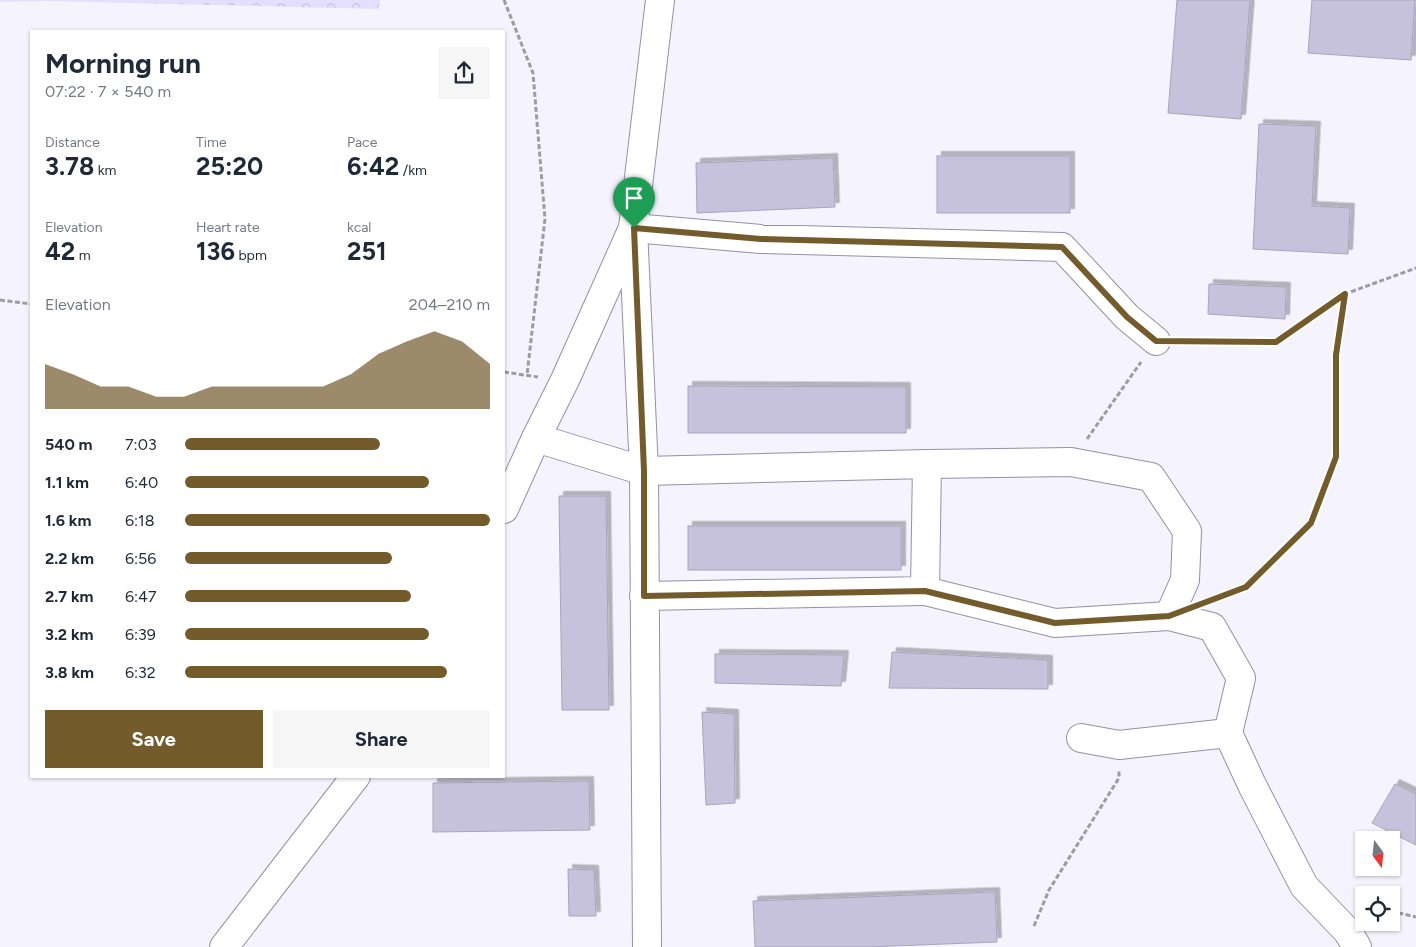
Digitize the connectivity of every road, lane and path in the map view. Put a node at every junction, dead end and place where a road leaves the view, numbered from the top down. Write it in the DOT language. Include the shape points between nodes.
graph roads {
  1 [pos="504,0"];
  2 [pos="660,0"];
  3 [pos="634,228"];
  4 [pos="1416,268"];
  5 [pos="1345,294"];
  6 [pos="0,300"];
  7 [pos="30,304"];
  8 [pos="1156,341"];
  9 [pos="527,375"];
  10 [pos="536,438"];
  11 [pos="1071,462"];
  12 [pos="927,464"];
  13 [pos="644,471"];
  14 [pos="505,508"];
  15 [pos="925,591"];
  16 [pos="644,596"];
  17 [pos="1212,600"];
  18 [pos="1169,616"];
  19 [pos="1228,733"];
  20 [pos="1082,738"];
  21 [pos="1119,745"];
  22 [pos="354,778"];
  23 [pos="1400,913"];
  24 [pos="1416,917"];
  25 [pos="1034,926"];
  26 [pos="224,947"];
  27 [pos="647,947"];
  28 [pos="1356,947"];
  1 -- 9 [label="path" via="533,74 545,219"];
  2 -- 3 [label="street"];
  3 -- 8 [label="street" via="761,239 1062,247 1127,317"];
  3 -- 10 [label="street" via="566,380"];
  3 -- 13 [label="street"];
  4 -- 5 [label="path"];
  5 -- 8 [label="path" via="1276,342"];
  5 -- 17 [label="path" via="1336,355 1336,457 1311,523 1246,587"];
  6 -- 7 [label="path"];
  8 -- 11 [label="path"];
  10 -- 13 [label="street"];
  10 -- 14 [label="street"];
  11 -- 12 [label="street"];
  11 -- 18 [label="street" via="1150,477 1187,532 1185,580"];
  12 -- 13 [label="street"];
  12 -- 15 [label="street"];
  13 -- 16 [label="street"];
  15 -- 16 [label="street"];
  15 -- 18 [label="street" via="1055,623"];
  16 -- 27 [label="street"];
  18 -- 19 [label="street" via="1212,627 1241,678"];
  19 -- 21 [label="street"];
  19 -- 28 [label="street" via="1304,886 1348,932"];
  20 -- 21 [label="street"];
  21 -- 25 [label="path" via="1119,778 1049,890"];
  22 -- 26 [label="street"];
  23 -- 24 [label="path"];
}
